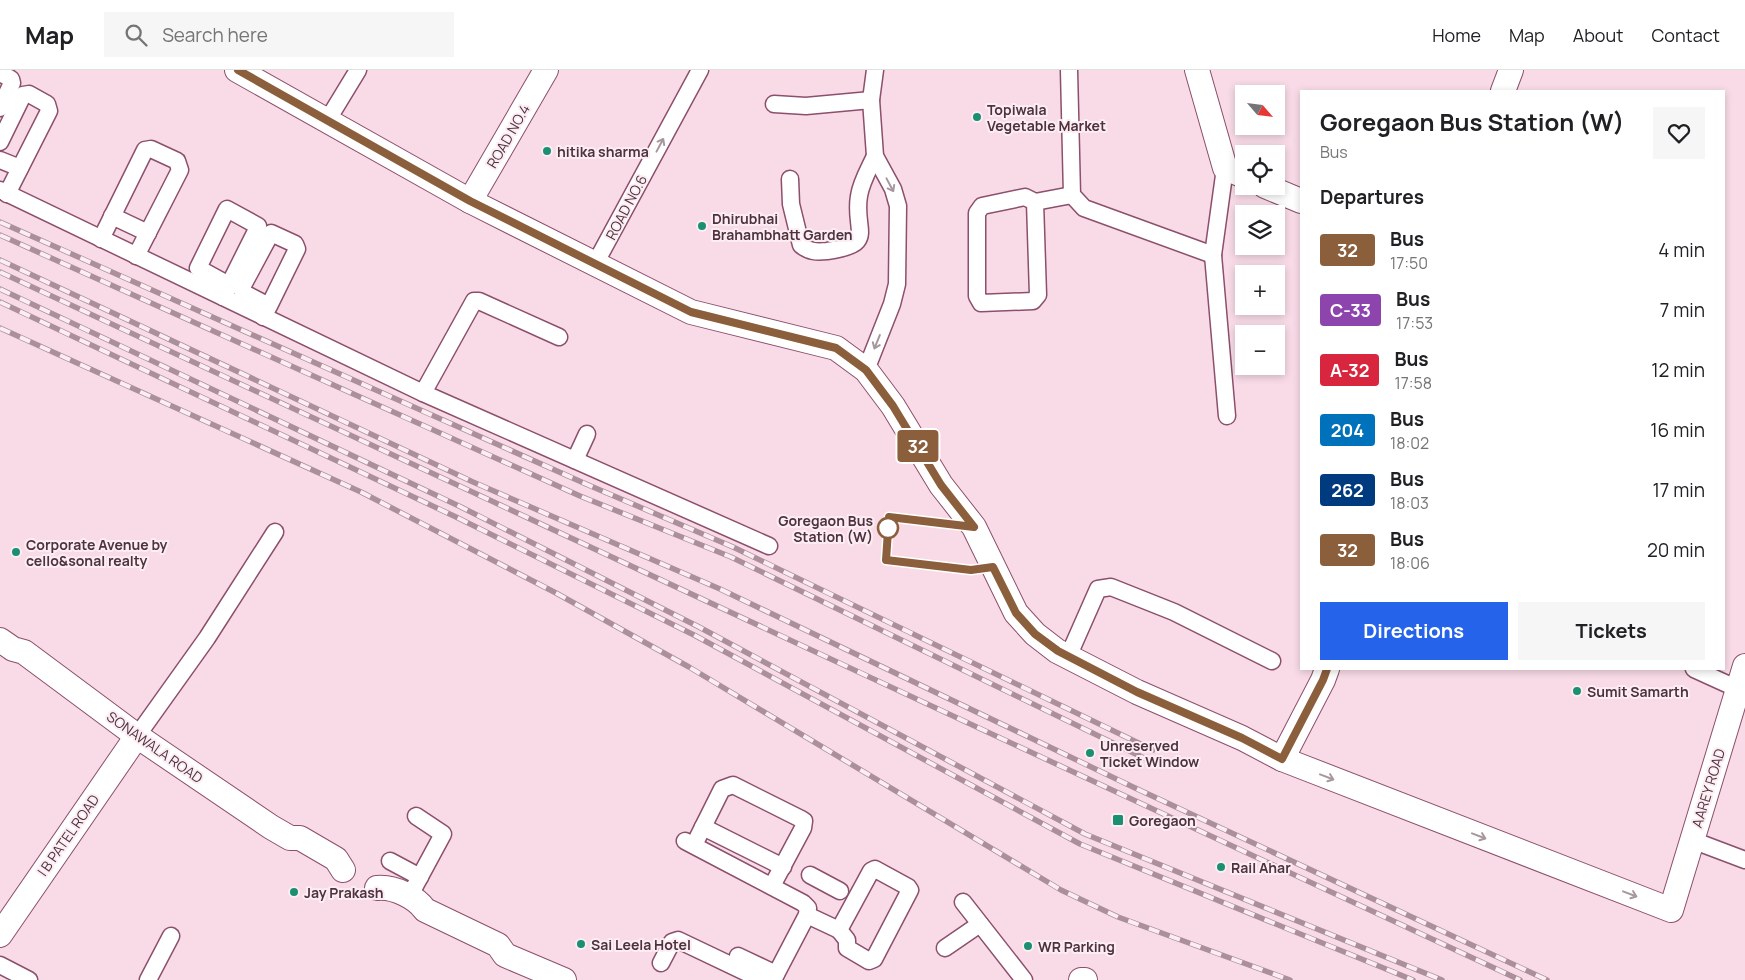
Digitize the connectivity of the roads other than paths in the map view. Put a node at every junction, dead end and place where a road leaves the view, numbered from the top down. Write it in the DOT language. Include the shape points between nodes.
graph roads {
  1 [pos="237,70"];
  2 [pos="358,70"];
  3 [pos="546,70"];
  4 [pos="700,70"];
  5 [pos="875,70"];
  6 [pos="1069,70"];
  7 [pos="1196,70"];
  8 [pos="1511,70"];
  9 [pos="0,73"];
  10 [pos="1503,90"];
  11 [pos="871,100"];
  12 [pos="774,104"];
  13 [pos="0,108"];
  14 [pos="327,121"];
  15 [pos="0,142"];
  16 [pos="875,156"];
  17 [pos="0,160"];
  18 [pos="20,168"];
  19 [pos="1235,172"];
  20 [pos="790,179"];
  21 [pos="4,192"];
  22 [pos="1285,194"];
  23 [pos="1072,195"];
  24 [pos="470,201"];
  25 [pos="1300,201"];
  26 [pos="1035,202"];
  27 [pos="112,216"];
  28 [pos="148,233"];
  29 [pos="101,239"];
  30 [pos="1214,255"];
  31 [pos="136,256"];
  32 [pos="595,264"];
  33 [pos="559,337"];
  34 [pos="866,370"];
  35 [pos="424,393"];
  36 [pos="1227,416"];
  37 [pos="587,434"];
  38 [pos="575,460"];
  39 [pos="275,532"];
  40 [pos="769,546"];
  41 [pos="0,627"];
  42 [pos="0,640"];
  43 [pos="24,652"];
  44 [pos="1068,657"];
  45 [pos="1272,661"];
  46 [pos="1745,666"];
  47 [pos="1327,670"];
  48 [pos="1696,670"];
  49 [pos="1738,689"];
  50 [pos="137,736"];
  51 [pos="1282,759"];
  52 [pos="416,816"];
  53 [pos="703,827"];
  54 [pos="1692,840"];
  55 [pos="1745,860"];
  56 [pos="390,861"];
  57 [pos="783,867"];
  58 [pos="772,886"];
  59 [pos="840,891"];
  60 [pos="418,895"];
  61 [pos="963,902"];
  62 [pos="805,909"];
  63 [pos="980,924"];
  64 [pos="839,930"];
  65 [pos="0,935"];
  66 [pos="171,936"];
  67 [pos="498,945"];
  68 [pos="945,948"];
  69 [pos="734,954"];
  70 [pos="661,963"];
  71 [pos="0,965"];
  72 [pos="764,978"];
  73 [pos="29,980"];
  74 [pos="148,980"];
  75 [pos="564,980"];
  76 [pos="582,980"];
  77 [pos="1024,980"];
  1 -- 14 [label="street"];
  2 -- 14 [label="street"];
  3 -- 24 [label="street, ROAD NO.4"];
  32 -- 4 [label="street, ROAD NO.6, one-way"];
  5 -- 11 [label="street"];
  6 -- 23 [label="street"];
  7 -- 19 [label="street"];
  8 -- 10 [label="street"];
  9 -- 13 [label="street" via="12,83"];
  11 -- 12 [label="street" via="806,106"];
  11 -- 16 [label="street"];
  14 -- 24 [label="street"];
  15 -- 18 [label="street" via="24,95 29,94 47,104 49,111"];
  16 -- 20 [label="street" via="859,197 861,234 849,248 818,252 806,250 801,245 791,204"];
  16 -- 34 [label="street, one-way" via="893,189 898,206 897,284"];
  17 -- 18 [label="street"];
  18 -- 21 [label="street"];
  19 -- 30 [label="street"];
  21 -- 29 [label="street"];
  22 -- 25 [label="street"];
  23 -- 26 [label="street"];
  23 -- 30 [label="street" via="1084,208"];
  24 -- 32 [label="street"];
  26 -- 26 [label="street" via="1038,295 1034,301 981,303 977,296 977,213 982,206 1025,197"];
  27 -- 28 [label="street"];
  27 -- 28 [label="street" via="145,150 151,149 177,161 180,170"];
  27 -- 29 [label="street"];
  28 -- 31 [label="street"];
  29 -- 31 [label="street"];
  30 -- 36 [label="street"];
  31 -- 35 [label="street" via="226,291"];
  32 -- 34 [label="street" via="691,312 836,348"];
  33 -- 35 [label="street" via="474,301"];
  34 -- 44 [label="street" via="893,406 941,485 974,527 1016,613 1035,634"];
  35 -- 38 [label="street"];
  37 -- 38 [label="street"];
  38 -- 40 [label="street"];
  39 -- 50 [label="street" via="207,638"];
  41 -- 43 [label="street, SONAWALA ROAD" via="19,642"];
  42 -- 43 [label="street, SONAWALA ROAD"];
  43 -- 50 [label="street, SONAWALA ROAD"];
  44 -- 45 [label="street" via="1098,589 1111,587 1174,612"];
  44 -- 51 [label="street"];
  46 -- 49 [label="street, AAREY ROAD"];
  47 -- 51 [label="street"];
  48 -- 49 [label="street"];
  49 -- 54 [label="street, AAREY ROAD"];
  50 -- 60 [label="street, SONAWALA ROAD" via="290,838 295,848 331,870 343,870 415,912"];
  50 -- 65 [label="street, I B PATEL ROAD"];
  51 -- 54 [label="street, AAREY ROAD, one-way" via="1670,910"];
  52 -- 60 [label="street" via="443,834"];
  53 -- 57 [label="street"];
  53 -- 57 [label="street" via="722,789 733,785 750,793 804,822 804,828"];
  53 -- 58 [label="street" via="690,843"];
  54 -- 55 [label="street"];
  56 -- 60 [label="street"];
  57 -- 58 [label="street"];
  58 -- 62 [label="street"];
  59 -- 62 [label="street" via="813,877"];
  60 -- 67 [label="street, SONAWALA ROAD"];
  61 -- 63 [label="street"];
  62 -- 64 [label="street"];
  62 -- 72 [label="street"];
  63 -- 68 [label="street"];
  63 -- 77 [label="street"];
  64 -- 64 [label="street" via="870,871 877,870 909,888 873,961 869,962 847,948 848,940"];
  66 -- 74 [label="street"];
  67 -- 75 [label="street, SONAWALA ROAD" via="506,955"];
  67 -- 76 [label="street, SONAWALA ROAD" via="510,944 577,973"];
  69 -- 72 [label="street"];
  70 -- 72 [label="street" via="672,942 678,940"];
  71 -- 73 [label="street"];
}
